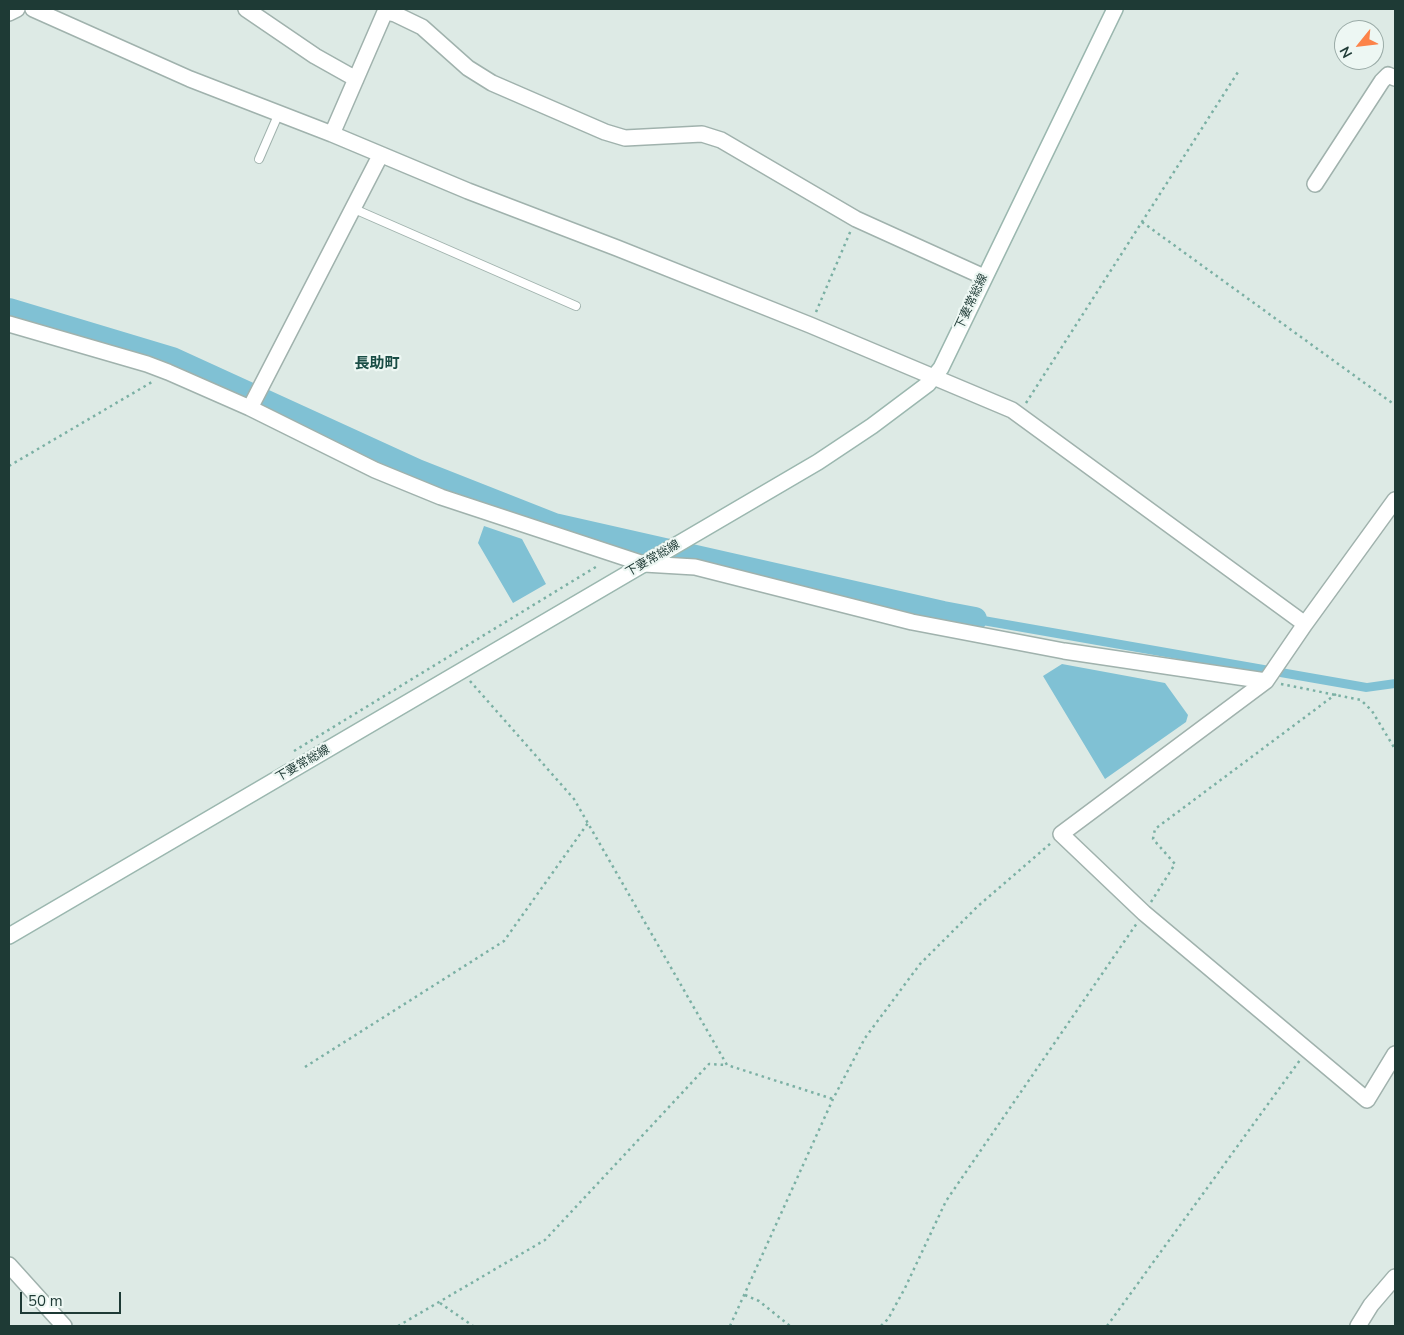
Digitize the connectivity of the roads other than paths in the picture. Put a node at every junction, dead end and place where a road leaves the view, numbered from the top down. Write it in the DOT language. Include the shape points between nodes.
graph roads {
  1 [pos="17,9"];
  2 [pos="33,9"];
  3 [pos="246,9"];
  4 [pos="1115,9"];
  5 [pos="9,13"];
  6 [pos="1395,78"];
  7 [pos="356,79"];
  8 [pos="279,113"];
  9 [pos="332,134"];
  10 [pos="380,156"];
  11 [pos="259,159"];
  12 [pos="1315,184"];
  13 [pos="352,208"];
  14 [pos="984,277"];
  15 [pos="576,306"];
  16 [pos="9,324"];
  17 [pos="934,377"];
  18 [pos="250,408"];
  19 [pos="1395,500"];
  20 [pos="651,560"];
  21 [pos="1305,624"];
  22 [pos="1266,680"];
  23 [pos="9,936"];
  24 [pos="1395,1054"];
  25 [pos="9,1265"];
  26 [pos="1395,1277"];
  27 [pos="64,1326"];
  28 [pos="1358,1326"];
  1 -- 5 [label="street"];
  2 -- 8 [label="street" via="190,79"];
  3 -- 7 [label="street" via="314,56"];
  4 -- 14 [label="street, 下妻常総線"];
  6 -- 12 [label="street" via="1388,75 1382,81"];
  7 -- 9 [label="street"];
  7 -- 14 [label="street" via="385,12 395,14 422,28 492,84 625,138 702,134 721,140 856,219"];
  8 -- 9 [label="street"];
  8 -- 11 [label="lane"];
  9 -- 10 [label="street"];
  10 -- 13 [label="street"];
  10 -- 17 [label="street"];
  13 -- 15 [label="lane"];
  13 -- 18 [label="street"];
  14 -- 17 [label="street, 下妻常総線"];
  16 -- 18 [label="street" via="147,364"];
  17 -- 20 [label="street, 下妻常総線" via="872,426 818,462"];
  17 -- 21 [label="street" via="1012,410"];
  18 -- 20 [label="street" via="375,470 441,497 616,554"];
  19 -- 21 [label="street"];
  20 -- 22 [label="street" via="695,567 912,622 1064,651"];
  20 -- 23 [label="street, 下妻常総線"];
  21 -- 22 [label="street"];
  22 -- 24 [label="street" via="1061,834 1144,913 1366,1100"];
  25 -- 27 [label="street"];
  26 -- 28 [label="street"];
}
